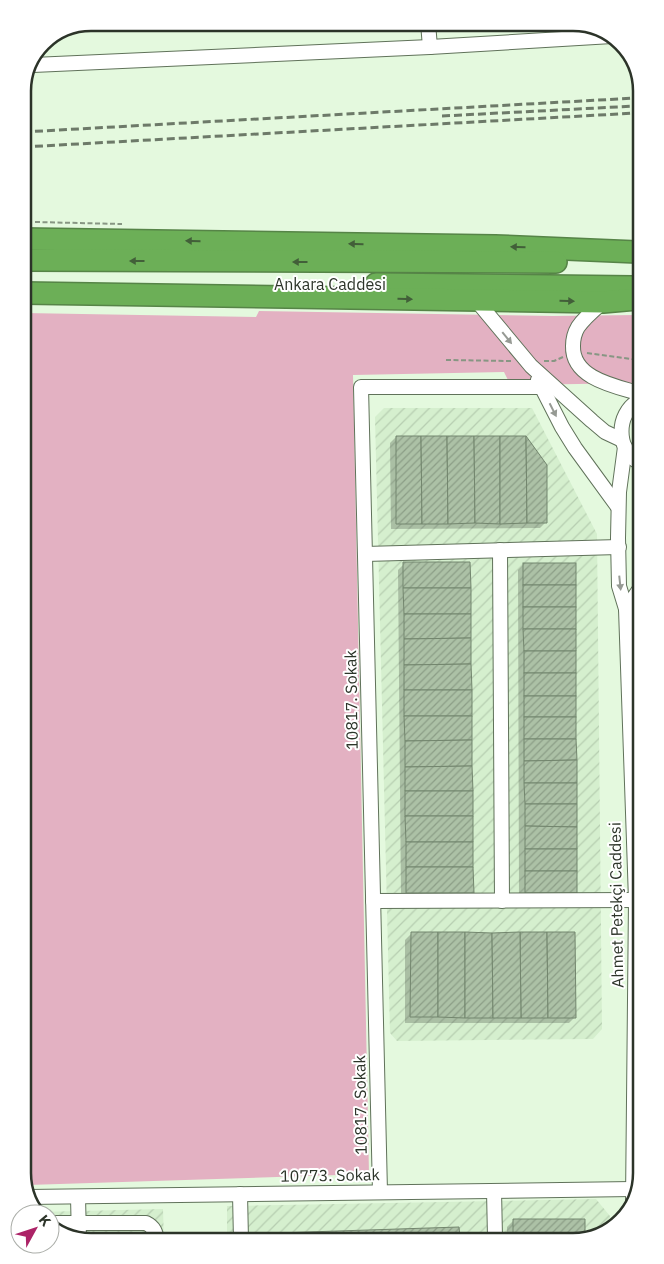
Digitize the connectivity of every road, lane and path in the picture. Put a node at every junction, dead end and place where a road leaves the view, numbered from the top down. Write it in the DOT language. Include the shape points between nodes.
graph roads {
  1 [pos="429,31"];
  2 [pos="598,37"];
  3 [pos="430,47"];
  4 [pos="38,65"];
  5 [pos="31,239"];
  6 [pos="633,252"];
  7 [pos="31,260"];
  8 [pos="633,262"];
  9 [pos="31,282"];
  10 [pos="633,287"];
  11 [pos="31,293"];
  12 [pos="633,299"];
  13 [pos="476,300"];
  14 [pos="603,302"];
  15 [pos="573,353"];
  16 [pos="633,359"];
  17 [pos="446,360"];
  18 [pos="528,363"];
  19 [pos="542,387"];
  20 [pos="633,392"];
  21 [pos="633,405"];
  22 [pos="623,443"];
  23 [pos="633,458"];
  24 [pos="618,506"];
  25 [pos="618,547"];
  26 [pos="500,550"];
  27 [pos="365,554"];
  28 [pos="633,599"];
  29 [pos="626,609"];
  30 [pos="633,813"];
  31 [pos="633,900"];
  32 [pos="373,901"];
  33 [pos="502,901"];
  34 [pos="494,1191"];
  35 [pos="380,1192"];
  36 [pos="240,1194"];
  37 [pos="629,1195"];
  38 [pos="78,1196"];
  39 [pos="36,1197"];
  40 [pos="60,1222"];
  41 [pos="79,1222"];
  42 [pos="79,1232"];
  43 [pos="157,1233"];
  44 [pos="241,1233"];
  45 [pos="495,1233"];
  1 -- 3 [label="street"];
  2 -- 3 [label="street"];
  3 -- 4 [label="street"];
  6 -- 5 [label="highway, one-way" via="495,246"];
  8 -- 7 [label="highway, Ankara Caddesi, one-way"];
  9 -- 10 [label="highway, Ankara Caddesi"];
  11 -- 13 [label="highway, one-way"];
  12 -- 14 [label="highway"];
  13 -- 14 [label="highway, one-way"];
  13 -- 18 [label="street, one-way"];
  14 -- 15 [label="street" via="578,328"];
  15 -- 16 [label="path"];
  15 -- 18 [label="path" via="554,361"];
  15 -- 20 [label="street" via="587,374"];
  17 -- 18 [label="path"];
  18 -- 19 [label="street"];
  18 -- 22 [label="street" via="605,432"];
  19 -- 24 [label="street, one-way" via="575,448"];
  19 -- 27 [label="street, 10817. Sokak" via="361,388"];
  21 -- 22 [label="street, Ahmet Petekçi Caddesi" via="622,423"];
  22 -- 23 [label="street"];
  22 -- 24 [label="street, Ahmet Petekçi Caddesi"];
  24 -- 25 [label="street, Ahmet Petekçi Caddesi"];
  25 -- 26 [label="street"];
  25 -- 29 [label="street, Ahmet Petekçi Caddesi, one-way" via="619,586"];
  26 -- 27 [label="street"];
  26 -- 33 [label="street"];
  27 -- 32 [label="street, 10817. Sokak"];
  28 -- 29 [label="street"];
  29 -- 30 [label="street, Ahmet Petekçi Caddesi"];
  31 -- 33 [label="street"];
  32 -- 33 [label="street"];
  32 -- 35 [label="street, 10817. Sokak"];
  34 -- 35 [label="street, 10773. Sokak"];
  34 -- 37 [label="street, 10773. Sokak"];
  34 -- 45 [label="street"];
  35 -- 36 [label="street, 10773. Sokak"];
  36 -- 38 [label="street, 10773. Sokak"];
  36 -- 44 [label="street"];
  38 -- 39 [label="street, 10773. Sokak"];
  38 -- 41 [label="street"];
  40 -- 41 [label="street"];
  41 -- 42 [label="street"];
  41 -- 43 [label="street" via="146,1223"];
}
